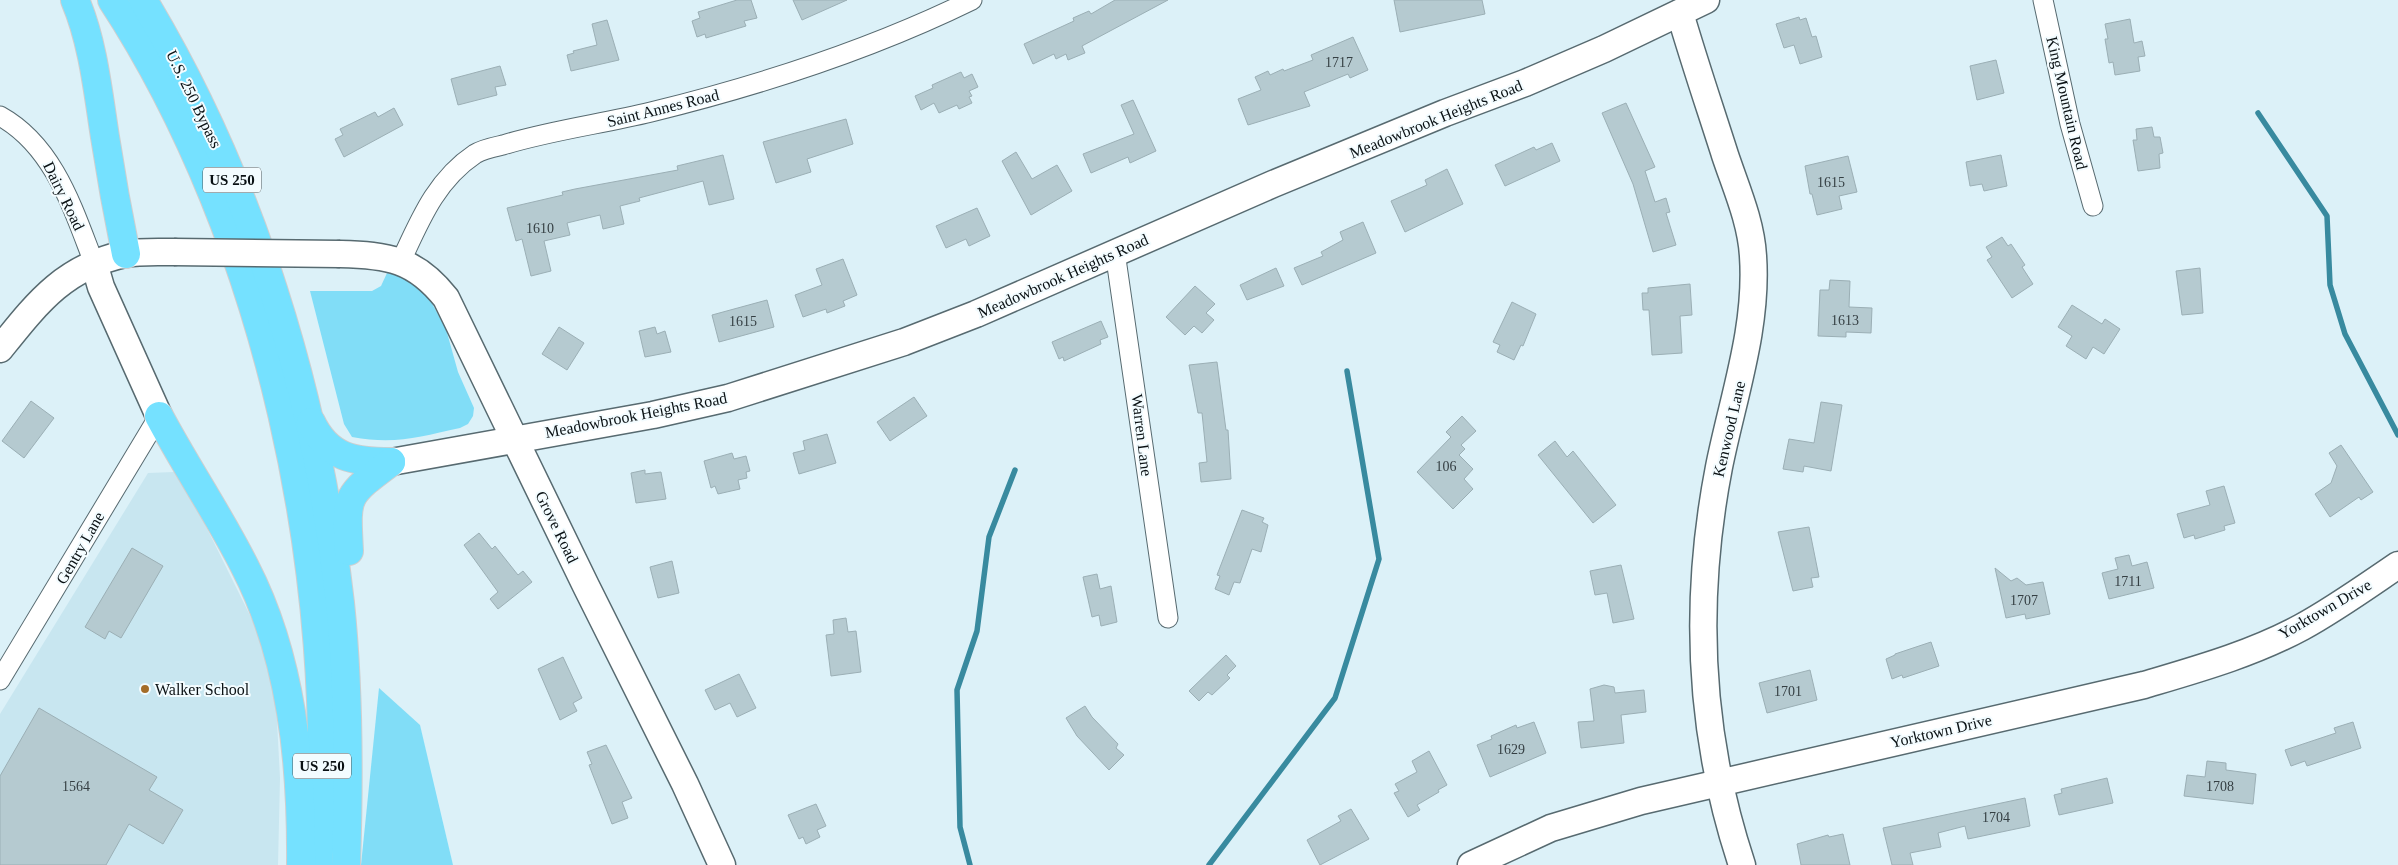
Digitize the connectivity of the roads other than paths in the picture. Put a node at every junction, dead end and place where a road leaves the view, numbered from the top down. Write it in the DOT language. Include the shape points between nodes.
graph roads {
  1 [pos="75,0"];
  2 [pos="112,0"];
  3 [pos="142,0"];
  4 [pos="972,0"];
  5 [pos="1706,0"];
  6 [pos="2043,0"];
  7 [pos="1678,6"];
  8 [pos="0,116"];
  9 [pos="2093,206"];
  10 [pos="1115,252"];
  11 [pos="126,254"];
  12 [pos="401,261"];
  13 [pos="94,263"];
  14 [pos="0,349"];
  15 [pos="307,415"];
  16 [pos="159,416"];
  17 [pos="514,438"];
  18 [pos="391,462"];
  19 [pos="2398,565"];
  20 [pos="340,603"];
  21 [pos="1168,618"];
  22 [pos="0,680"];
  23 [pos="1718,781"];
  24 [pos="301,865"];
  25 [pos="318,865"];
  26 [pos="346,865"];
  27 [pos="722,865"];
  28 [pos="1471,865"];
  29 [pos="1742,865"];
  1 -- 11 [label="highway" via="98,92"];
  2 -- 25 [label="highway, U.S. 250 Bypass / US 250" via="153,69 215,201 237,259 270,366 294,471 316,621 322,780"];
  3 -- 15 [label="highway, U.S. 250 Bypass / US 250" via="182,69 229,172 297,371"];
  4 -- 12 [label="street, Saint Annes Road" via="867,45 780,76 708,98 477,152 443,182 428,202"];
  5 -- 7 [label="street, Meadowbrook Heights Road"];
  6 -- 9 [label="street, King Mountain Road" via="2070,124"];
  7 -- 10 [label="street, Meadowbrook Heights Road" via="1604,49 1272,184"];
  7 -- 23 [label="street, Kenwood Lane" via="1747,220 1753,255 1748,340 1719,467 1705,573 1704,675"];
  8 -- 13 [label="street, Dairy Road" via="24,133 50,163"];
  10 -- 17 [label="street, Meadowbrook Heights Road" via="958,321 801,376 728,398 653,415"];
  10 -- 21 [label="street, Warren Lane"];
  11 -- 12 [label="street, Grove Road, bridge" via="340,254 386,256"];
  11 -- 13 [label="street"];
  12 -- 17 [label="street, Grove Road" via="433,282 446,298"];
  13 -- 14 [label="street" via="76,272 40,300"];
  13 -- 16 [label="street" via="100,284"];
  15 -- 18 [label="highway" via="317,434 343,456 362,462"];
  15 -- 20 [label="highway, US 250"];
  16 -- 22 [label="street, Gentry Lane"];
  16 -- 24 [label="highway" via="246,568 270,624 293,726 302,826"];
  17 -- 18 [label="street, Meadowbrook Heights Road"];
  17 -- 27 [label="street, Grove Road"];
  18 -- 20 [label="highway" via="358,487 349,501 346,511 350,568"];
  19 -- 23 [label="street, Yorktown Drive" via="2302,627 2202,668 2144,685"];
  20 -- 26 [label="highway, US 250" via="348,722"];
  23 -- 28 [label="street, Yorktown Drive" via="1551,828"];
  23 -- 29 [label="street, Kenwood Lane"];
}
